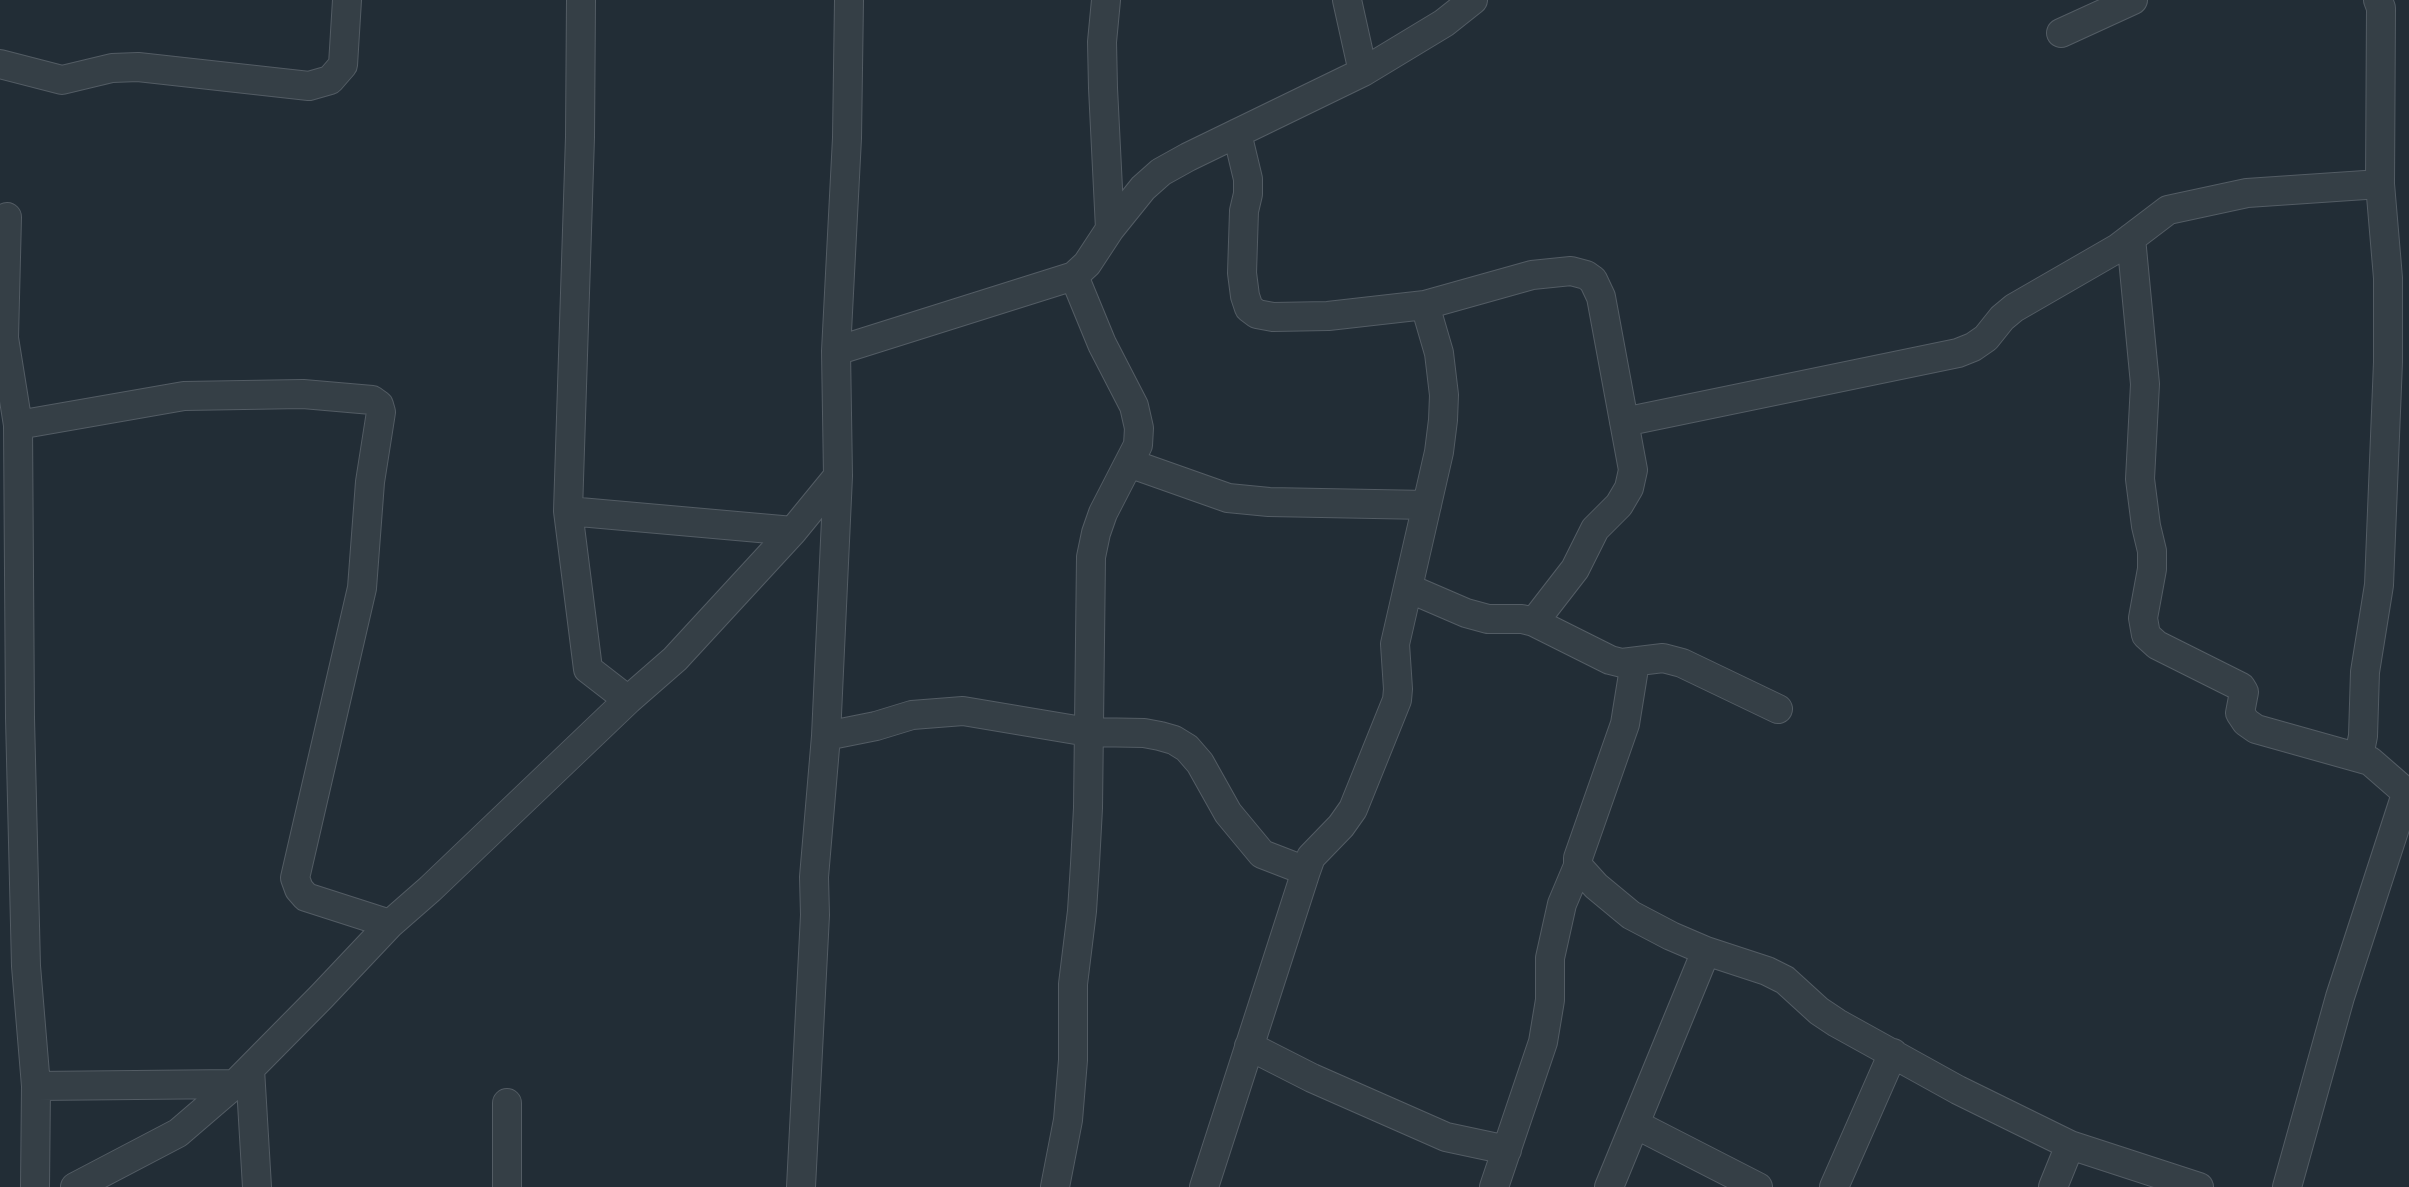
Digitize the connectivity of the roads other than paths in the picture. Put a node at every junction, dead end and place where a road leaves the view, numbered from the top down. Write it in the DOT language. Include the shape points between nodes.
graph roads {
  1 [pos="346,0"];
  2 [pos="581,0"];
  3 [pos="848,0"];
  4 [pos="1106,0"];
  5 [pos="1348,0"];
  6 [pos="1473,0"];
  7 [pos="2133,0"];
  8 [pos="2378,0"];
  9 [pos="2061,33"];
  10 [pos="0,64"];
  11 [pos="1363,72"];
  12 [pos="1237,133"];
  13 [pos="2380,184"];
  14 [pos="7,217"];
  15 [pos="1110,229"];
  16 [pos="2132,238"];
  17 [pos="1074,276"];
  18 [pos="1425,305"];
  19 [pos="836,351"];
  20 [pos="1624,422"];
  21 [pos="18,425"];
  22 [pos="1129,464"];
  23 [pos="838,476"];
  24 [pos="1427,506"];
  25 [pos="568,511"];
  26 [pos="793,531"];
  27 [pos="1408,588"];
  28 [pos="1534,622"];
  29 [pos="1635,662"];
  30 [pos="628,700"];
  31 [pos="1778,709"];
  32 [pos="1088,732"];
  33 [pos="826,736"];
  34 [pos="2359,756"];
  35 [pos="2408,795"];
  36 [pos="1578,866"];
  37 [pos="1306,871"];
  38 [pos="390,924"];
  39 [pos="1706,951"];
  40 [pos="1249,1046"];
  41 [pos="1893,1053"];
  42 [pos="243,1076"];
  43 [pos="36,1086"];
  44 [pos="507,1103"];
  45 [pos="1635,1124"];
  46 [pos="2070,1145"];
  47 [pos="1507,1150"];
  48 [pos="35,1187"];
  49 [pos="75,1187"];
  50 [pos="257,1187"];
  51 [pos="507,1187"];
  52 [pos="801,1187"];
  53 [pos="1054,1187"];
  54 [pos="1204,1187"];
  55 [pos="1494,1187"];
  56 [pos="1609,1187"];
  57 [pos="1758,1187"];
  58 [pos="1834,1187"];
  59 [pos="2053,1187"];
  60 [pos="2198,1187"];
  61 [pos="2287,1187"];
  1 -- 10 [label="street" via="343,65 330,80 309,86 138,67 112,68 62,80"];
  2 -- 25 [label="street"];
  3 -- 19 [label="street" via="847,138"];
  4 -- 15 [label="street" via="1102,60"];
  5 -- 11 [label="street"];
  6 -- 11 [label="street" via="1438,28"];
  7 -- 9 [label="street"];
  8 -- 13 [label="street" via="2382,35"];
  11 -- 12 [label="street"];
  12 -- 15 [label="street" via="1161,172 1143,188"];
  12 -- 18 [label="street" via="1248,179 1242,273 1249,308 1257,314 1273,317 1328,316"];
  13 -- 16 [label="street" via="2247,193 2182,205 2157,216"];
  13 -- 34 [label="street" via="2388,278 2384,488 2379,585 2365,672 2363,736"];
  14 -- 21 [label="street" via="4,338"];
  15 -- 17 [label="street" via="1087,264"];
  16 -- 20 [label="street" via="2014,308 1973,348"];
  16 -- 34 [label="street" via="2145,384 2140,480 2152,551 2143,618 2146,635 2157,645 2241,687 2244,692 2240,713 2256,729"];
  17 -- 19 [label="street"];
  17 -- 22 [label="street" via="1102,344 1134,406 1139,428 1138,445"];
  18 -- 20 [label="street" via="1532,275 1571,271 1586,275 1593,280 1601,297"];
  18 -- 24 [label="street" via="1439,354 1444,395 1439,452"];
  19 -- 23 [label="street"];
  20 -- 28 [label="street" via="1632,470 1629,488 1619,505 1595,529 1575,570"];
  21 -- 38 [label="street" via="184,396 304,394 372,400 379,405 381,412 370,482 362,588 296,878 306,897"];
  21 -- 43 [label="street" via="26,966"];
  22 -- 24 [label="street" via="1228,498"];
  22 -- 32 [label="street" via="1103,513 1091,557"];
  23 -- 26 [label="street"];
  23 -- 33 [label="street"];
  24 -- 27 [label="street"];
  25 -- 26 [label="street"];
  25 -- 30 [label="street" via="588,669"];
  26 -- 30 [label="street" via="675,659"];
  27 -- 28 [label="street" via="1488,619"];
  27 -- 37 [label="street" via="1395,644 1396,700 1353,809 1311,857"];
  28 -- 29 [label="street" via="1610,660"];
  29 -- 31 [label="street" via="1663,658 1682,663"];
  29 -- 36 [label="street" via="1625,724 1578,858"];
  30 -- 38 [label="street"];
  32 -- 33 [label="street" via="963,710 912,715"];
  32 -- 37 [label="street" via="1144,733 1174,740 1187,748 1200,763 1228,813 1262,854"];
  32 -- 53 [label="street" via="1083,892 1073,984 1073,1060 1068,1120"];
  33 -- 52 [label="street" via="814,877 815,915"];
  34 -- 35 [label="street" via="2388,775"];
  35 -- 61 [label="street" via="2340,997"];
  36 -- 39 [label="street" via="1632,916"];
  36 -- 47 [label="street" via="1562,904 1550,958 1550,1000 1543,1042"];
  37 -- 40 [label="street"];
  38 -- 42 [label="street"];
  39 -- 41 [label="street" via="1785,980 1819,1011"];
  39 -- 45 [label="street"];
  40 -- 47 [label="street" via="1312,1078 1446,1137"];
  40 -- 54 [label="street"];
  41 -- 46 [label="street" via="1958,1090"];
  41 -- 58 [label="street"];
  42 -- 43 [label="street"];
  42 -- 49 [label="street" via="178,1133"];
  42 -- 50 [label="street"];
  43 -- 48 [label="street"];
  44 -- 51 [label="street"];
  45 -- 56 [label="street"];
  45 -- 57 [label="street"];
  46 -- 59 [label="street"];
  46 -- 60 [label="street"];
  47 -- 55 [label="street"];
}
